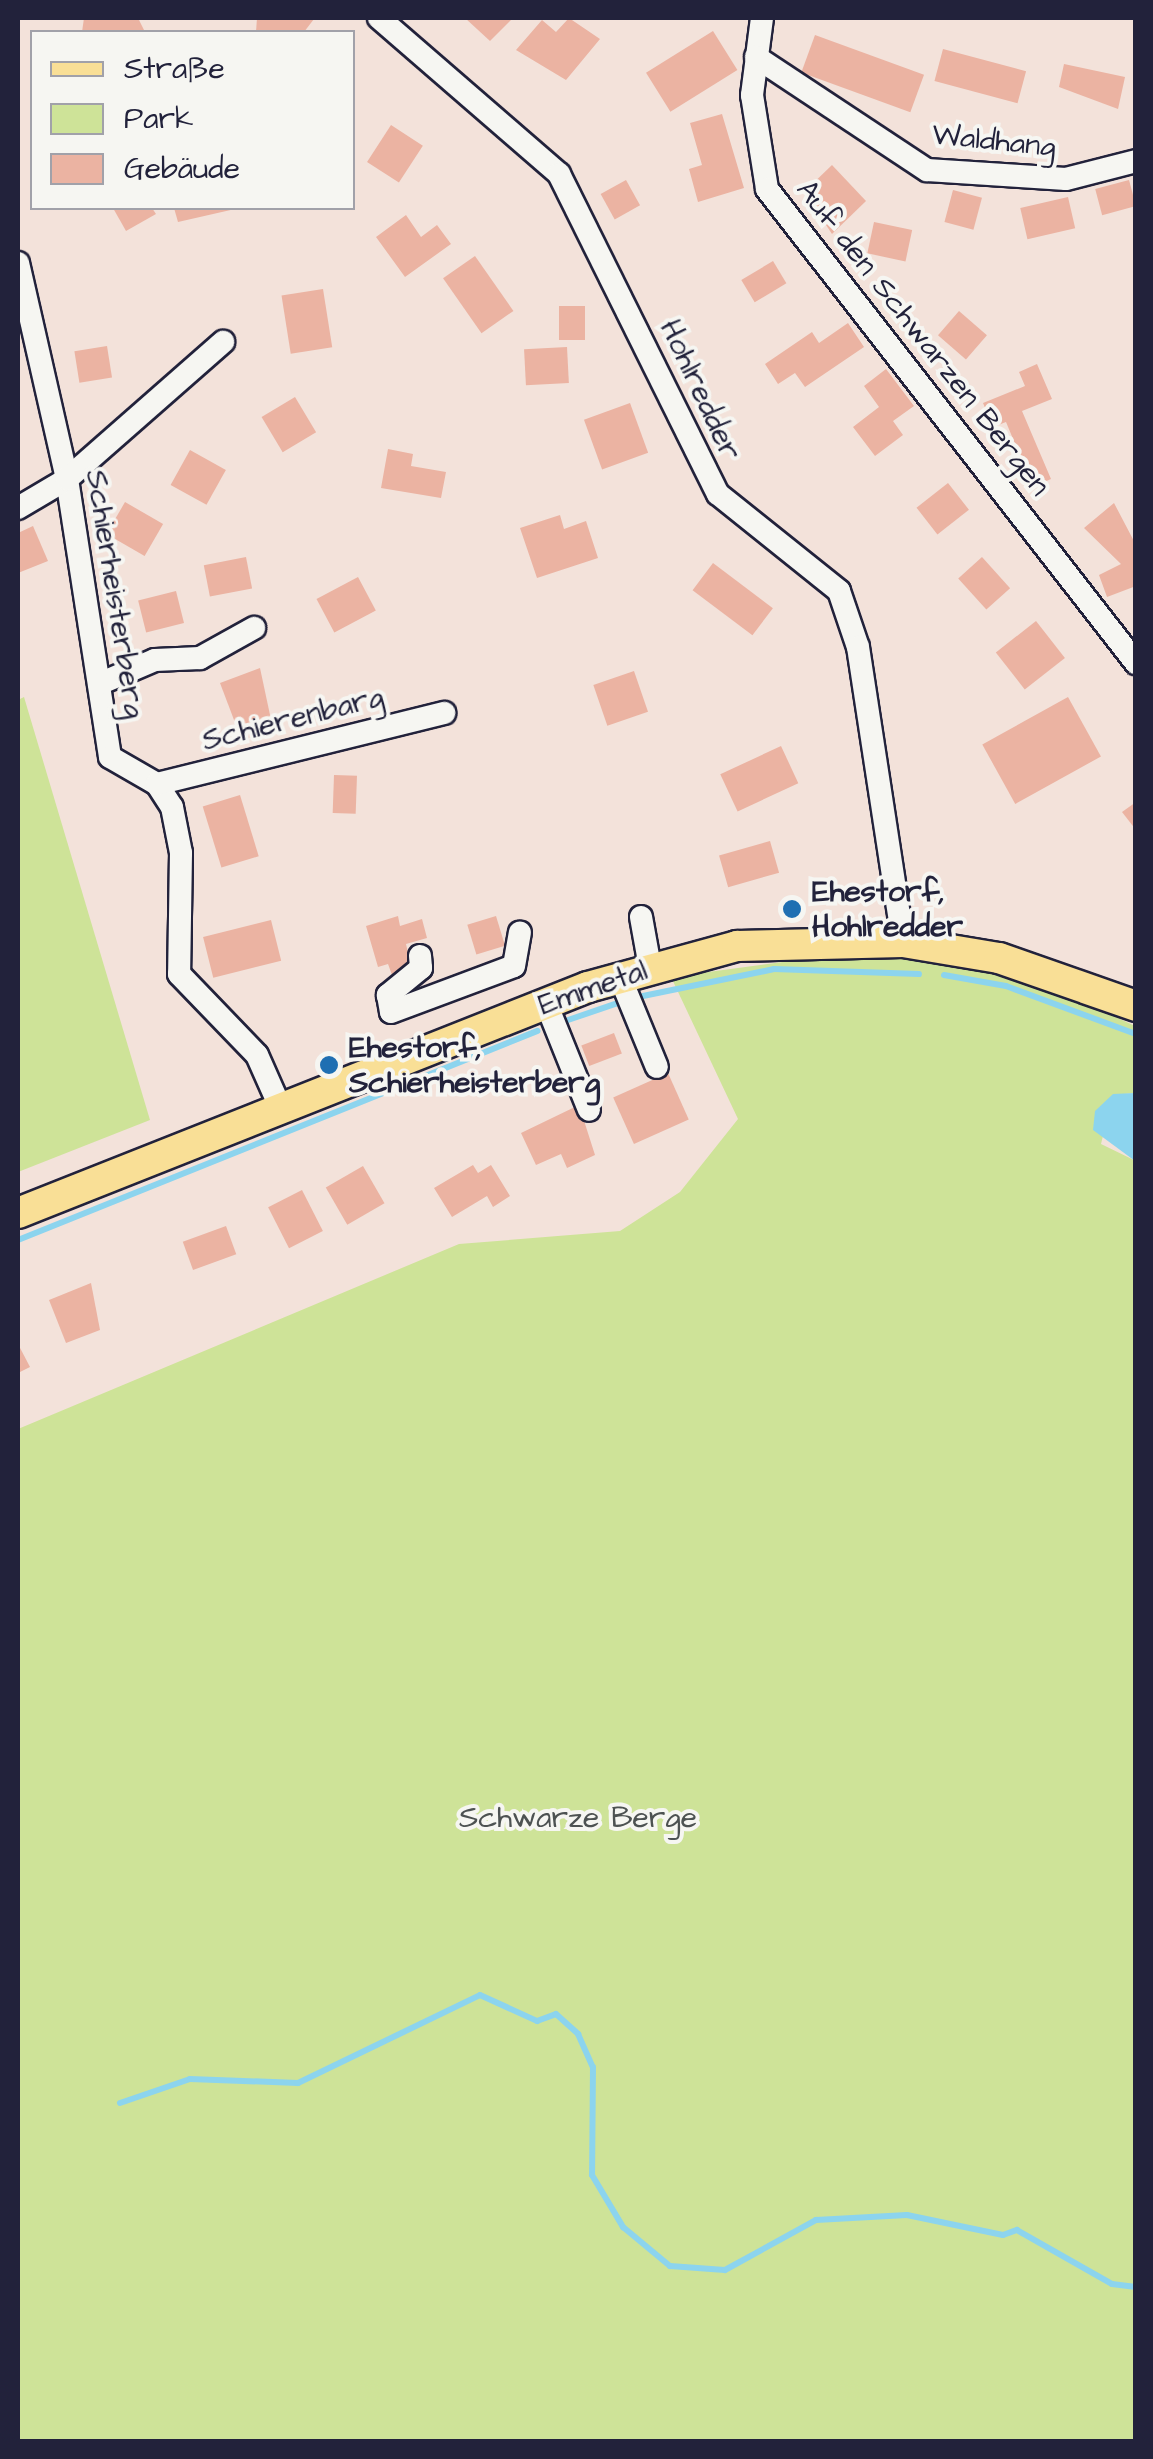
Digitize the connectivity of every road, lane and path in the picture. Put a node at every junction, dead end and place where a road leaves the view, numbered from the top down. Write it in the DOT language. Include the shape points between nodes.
graph roads {
  1 [pos="379,18"];
  2 [pos="762,18"];
  3 [pos="756,58"];
  4 [pos="1136,161"];
  5 [pos="18,264"];
  6 [pos="223,342"];
  7 [pos="67,479"];
  8 [pos="18,508"];
  9 [pos="254,628"];
  10 [pos="1136,664"];
  11 [pos="99,684"];
  12 [pos="444,713"];
  13 [pos="157,784"];
  14 [pos="642,917"];
  15 [pos="520,933"];
  16 [pos="903,942"];
  17 [pos="420,956"];
  18 [pos="650,968"];
  19 [pos="620,977"];
  20 [pos="448,996"];
  21 [pos="546,1003"];
  22 [pos="1136,1006"];
  23 [pos="458,1036"];
  24 [pos="656,1067"];
  25 [pos="280,1108"];
  26 [pos="589,1110"];
  27 [pos="18,1213"];
  1 -- 16 [label="street, Hohlredder" via="560,174 718,494 839,590 858,648"];
  2 -- 3 [label="street, Auf den Schwarzen Bergen"];
  3 -- 4 [label="street, Waldhang" via="926,170 1066,180"];
  3 -- 10 [label="street, Auf den Schwarzen Bergen" via="755,139 767,188"];
  5 -- 7 [label="street, Schierheisterberg"];
  6 -- 7 [label="street"];
  7 -- 8 [label="street"];
  7 -- 11 [label="street, Schierheisterberg"];
  9 -- 11 [label="street" via="200,658 156,660"];
  11 -- 13 [label="street, Schierheisterberg" via="110,758"];
  12 -- 13 [label="street, Schierenbarg"];
  13 -- 25 [label="street" via="182,853 179,974 265,1067"];
  14 -- 18 [label="street"];
  15 -- 20 [label="street" via="514,966"];
  16 -- 18 [label="main road, Emmetal" via="784,941"];
  16 -- 22 [label="main road, Emmetal" via="999,958"];
  17 -- 20 [label="street" via="421,968 392,988 386,1006 398,1012"];
  18 -- 19 [label="main road, Emmetal"];
  19 -- 21 [label="main road, Emmetal"];
  19 -- 24 [label="street"];
  20 -- 23 [label="street"];
  21 -- 23 [label="main road, Emmetal"];
  21 -- 26 [label="street"];
  23 -- 25 [label="main road, Emmetal"];
  25 -- 27 [label="main road, Emmetal"];
}
